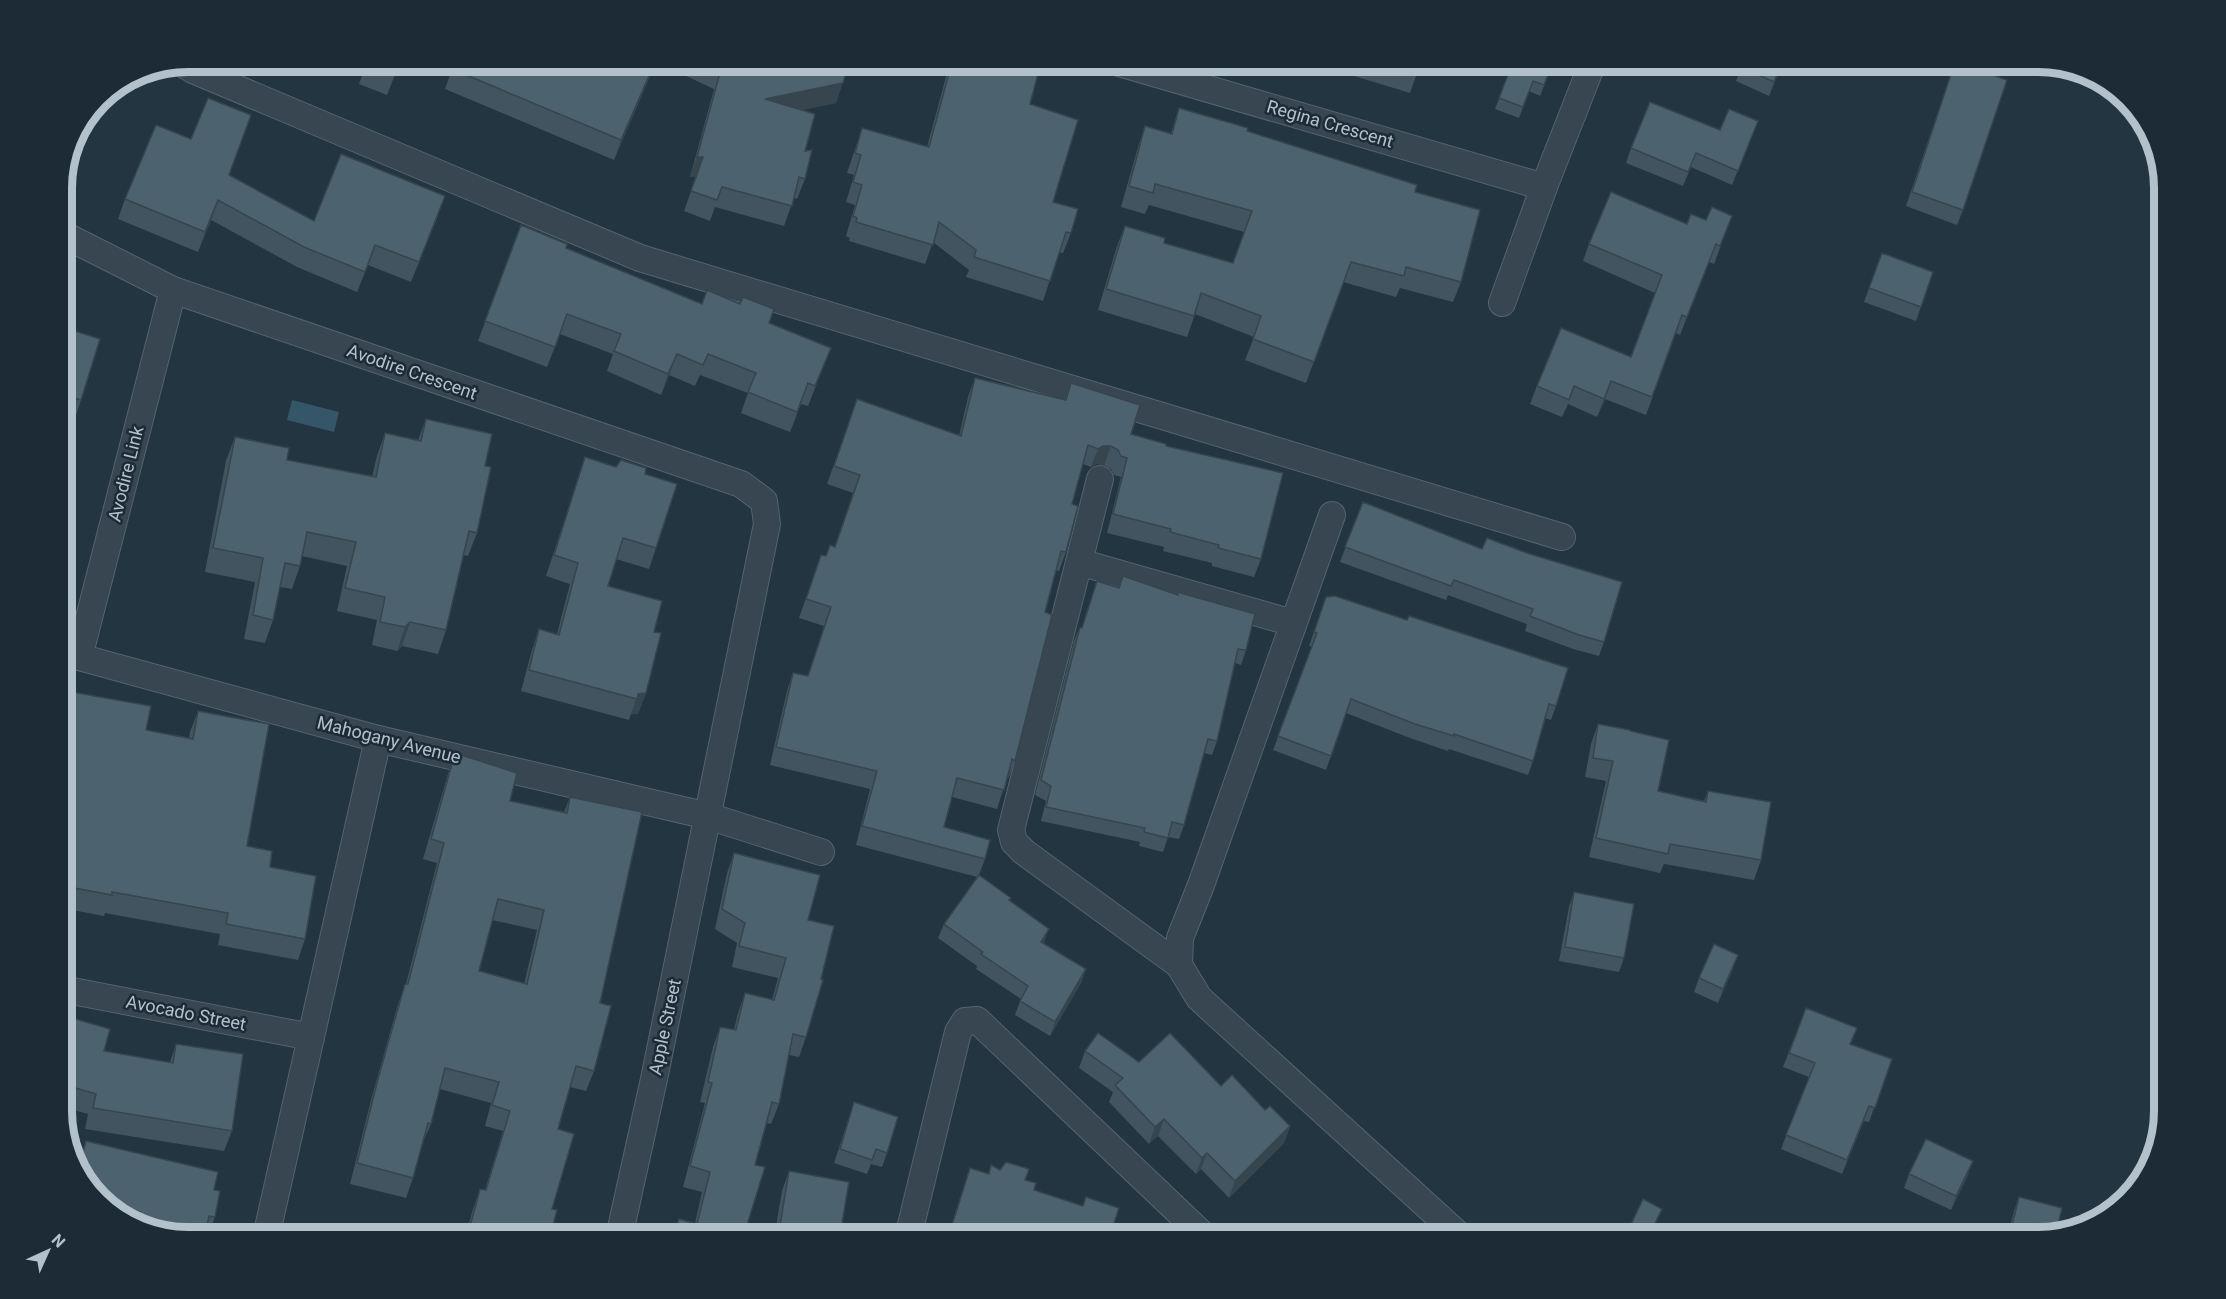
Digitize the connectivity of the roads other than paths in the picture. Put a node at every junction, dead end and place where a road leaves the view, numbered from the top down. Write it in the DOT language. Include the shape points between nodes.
graph roads {
  1 [pos="207,72"];
  2 [pos="1150,72"];
  3 [pos="1589,72"];
  4 [pos="1544,187"];
  5 [pos="72,239"];
  6 [pos="173,290"];
  7 [pos="1502,303"];
  8 [pos="1100,479"];
  9 [pos="764,501"];
  10 [pos="1332,515"];
  11 [pos="1562,537"];
  12 [pos="1079,562"];
  13 [pos="1293,623"];
  14 [pos="72,650"];
  15 [pos="72,658"];
  16 [pos="378,739"];
  17 [pos="708,816"];
  18 [pos="821,852"];
  19 [pos="1179,964"];
  20 [pos="72,991"];
  21 [pos="311,1037"];
  22 [pos="268,1227"];
  23 [pos="621,1227"];
  24 [pos="911,1227"];
  25 [pos="1193,1227"];
  26 [pos="1449,1227"];
  1 -- 11 [label="street" via="640,258"];
  2 -- 4 [label="street, Regina Crescent"];
  3 -- 4 [label="street"];
  4 -- 7 [label="street"];
  5 -- 6 [label="street, Avodire Crescent"];
  6 -- 9 [label="street, Avodire Crescent" via="741,484"];
  6 -- 14 [label="street, Avodire Link"];
  8 -- 12 [label="street"];
  9 -- 17 [label="street, Apple Street" via="767,524"];
  10 -- 13 [label="street"];
  12 -- 13 [label="street"];
  12 -- 19 [label="street" via="1011,830 1014,842 1024,852"];
  13 -- 19 [label="street" via="1180,938"];
  15 -- 16 [label="street, Mahogany Avenue"];
  16 -- 17 [label="street, Mahogany Avenue"];
  16 -- 21 [label="street"];
  17 -- 18 [label="street, Mahogany Avenue"];
  17 -- 23 [label="street, Apple Street"];
  19 -- 26 [label="street" via="1199,998"];
  20 -- 21 [label="street, Avocado Street"];
  21 -- 22 [label="street"];
  24 -- 25 [label="street" via="958,1032 965,1021 977,1020"];
}
